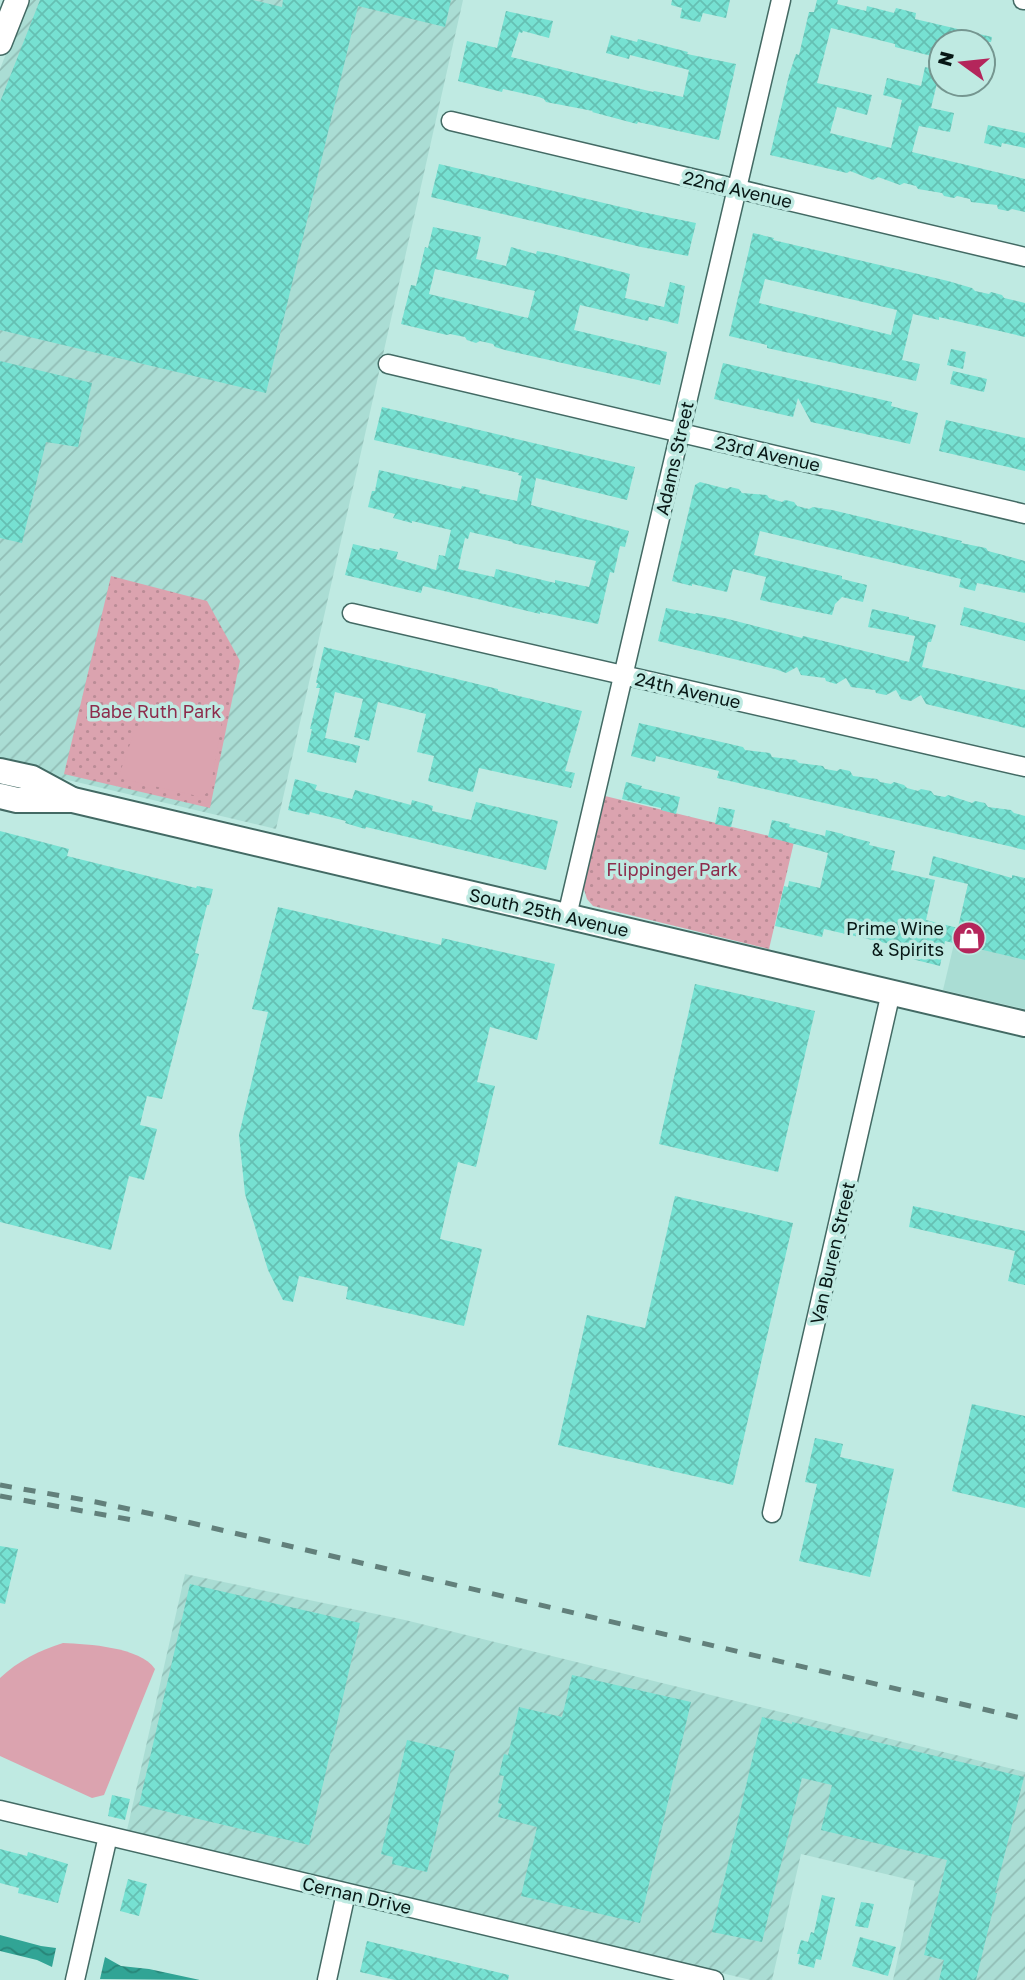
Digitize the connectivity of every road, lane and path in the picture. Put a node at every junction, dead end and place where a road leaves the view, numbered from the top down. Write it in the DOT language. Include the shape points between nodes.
graph roads {
  1 [pos="17,0"];
  2 [pos="781,0"];
  3 [pos="0,43"];
  4 [pos="451,121"];
  5 [pos="737,189"];
  6 [pos="1025,257"];
  7 [pos="388,364"];
  8 [pos="680,432"];
  9 [pos="1025,514"];
  10 [pos="352,613"];
  11 [pos="624,675"];
  12 [pos="1025,767"];
  13 [pos="0,771"];
  14 [pos="0,796"];
  15 [pos="73,800"];
  16 [pos="567,916"];
  17 [pos="891,992"];
  18 [pos="1025,1024"];
  19 [pos="772,1513"];
  20 [pos="0,1810"];
  21 [pos="108,1836"];
  22 [pos="346,1892"];
  23 [pos="75,1980"];
  24 [pos="327,1980"];
  25 [pos="713,1980"];
  1 -- 3 [label="street"];
  2 -- 5 [label="street, Adams Street"];
  4 -- 5 [label="street, 22nd Avenue"];
  5 -- 6 [label="street, 22nd Avenue"];
  5 -- 8 [label="street, Adams Street"];
  7 -- 8 [label="street, 23rd Avenue"];
  8 -- 9 [label="street, 23rd Avenue"];
  8 -- 11 [label="street, Adams Street"];
  10 -- 11 [label="street, 24th Avenue"];
  11 -- 12 [label="street, 24th Avenue"];
  11 -- 16 [label="street, Adams Street"];
  13 -- 15 [label="main road, South 25th Avenue" via="32,778"];
  14 -- 15 [label="main road, South 25th Avenue"];
  15 -- 16 [label="main road, South 25th Avenue"];
  16 -- 17 [label="main road, South 25th Avenue"];
  17 -- 18 [label="main road, South 25th Avenue"];
  17 -- 19 [label="street, Van Buren Street"];
  20 -- 21 [label="street, Cernan Drive"];
  21 -- 22 [label="street, Cernan Drive"];
  21 -- 23 [label="street"];
  22 -- 24 [label="street"];
  22 -- 25 [label="street, Cernan Drive"];
}
